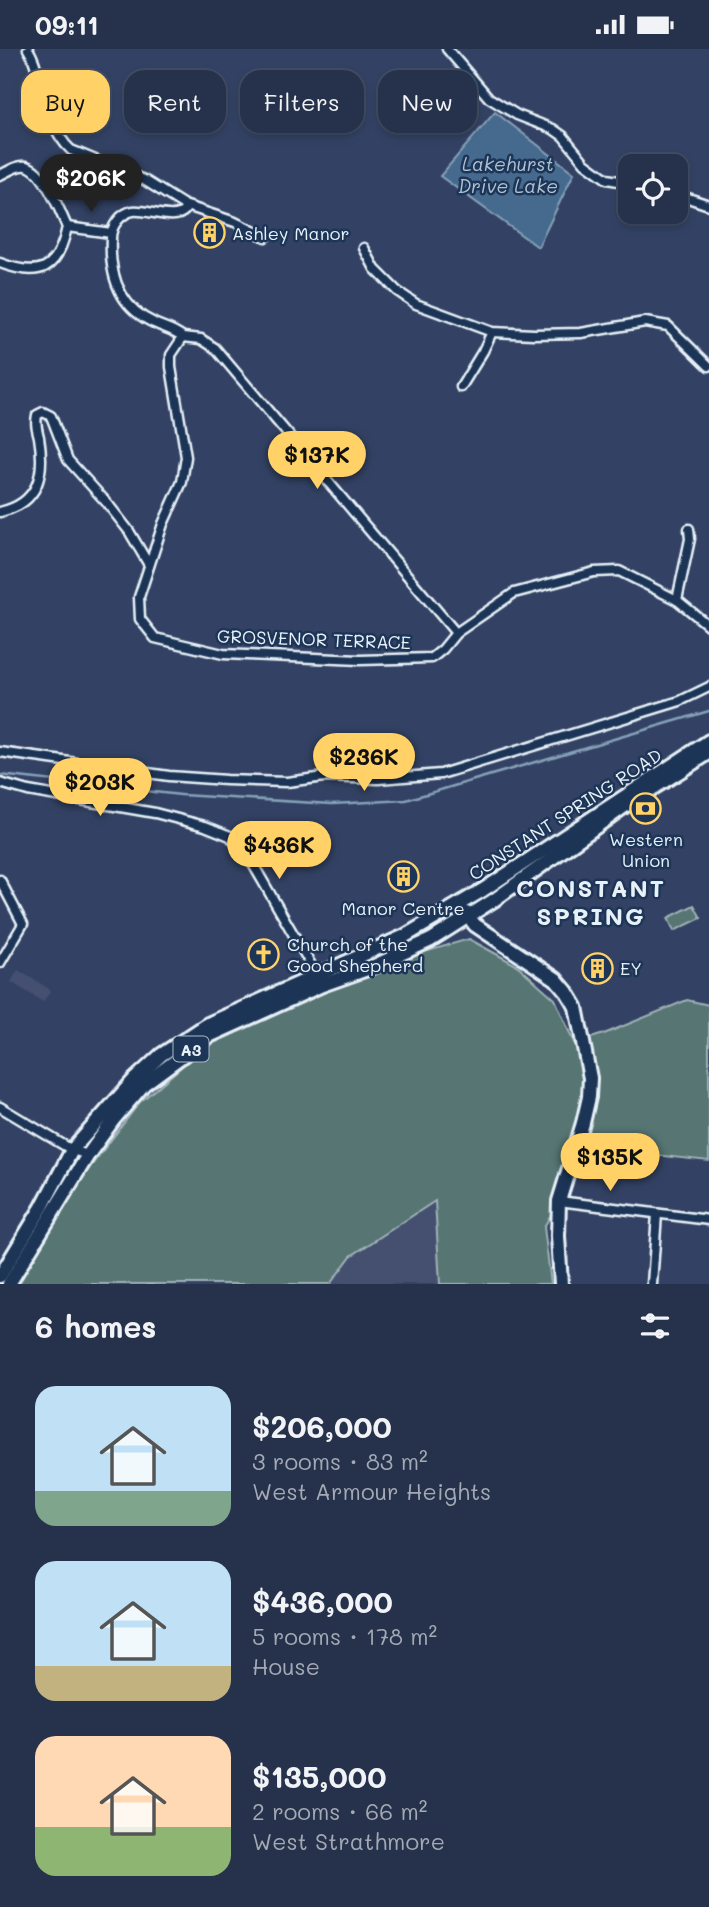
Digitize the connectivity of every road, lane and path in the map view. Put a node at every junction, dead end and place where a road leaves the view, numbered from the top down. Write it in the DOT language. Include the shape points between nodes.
graph roads {
  1 [pos="28,49"];
  2 [pos="447,49"];
  3 [pos="0,175"];
  4 [pos="618,181"];
  5 [pos="688,198"];
  6 [pos="184,205"];
  7 [pos="709,205"];
  8 [pos="67,227"];
  9 [pos="111,233"];
  10 [pos="265,237"];
  11 [pos="364,248"];
  12 [pos="0,263"];
  13 [pos="492,332"];
  14 [pos="183,337"];
  15 [pos="709,366"];
  16 [pos="461,387"];
  17 [pos="0,512"];
  18 [pos="689,529"];
  19 [pos="149,565"];
  20 [pos="677,600"];
  21 [pos="709,626"];
  22 [pos="456,633"];
  23 [pos="709,687"];
  24 [pos="709,741"];
  25 [pos="0,752"];
  26 [pos="709,753"];
  27 [pos="0,783"];
  28 [pos="0,880"];
  29 [pos="459,905"];
  30 [pos="469,918"];
  31 [pos="0,963"];
  32 [pos="319,980"];
  33 [pos="0,1107"];
  34 [pos="72,1150"];
  35 [pos="88,1155"];
  36 [pos="559,1202"];
  37 [pos="657,1214"];
  38 [pos="709,1220"];
  39 [pos="0,1276"];
  40 [pos="9,1284"];
  41 [pos="561,1284"];
  42 [pos="652,1284"];
  1 -- 6 [label="street" via="63,143 144,180"];
  2 -- 4 [label="street" via="489,98 553,129 585,163 607,179"];
  3 -- 8 [label="street" via="23,165 34,168"];
  5 -- 7 [label="street"];
  6 -- 9 [label="street" via="185,210 177,215 130,211 119,218"];
  6 -- 10 [label="street"];
  8 -- 9 [label="street"];
  8 -- 12 [label="street" via="56,260 41,271"];
  9 -- 14 [label="street" via="110,263 125,303 152,323"];
  11 -- 13 [label="street" via="375,269 416,304"];
  13 -- 15 [label="street" via="581,333 645,322 668,326"];
  13 -- 16 [label="street"];
  14 -- 19 [label="street, GROSVENOR TERRACE" via="171,355 186,457 182,482"];
  14 -- 22 [label="street" via="201,339 215,348"];
  17 -- 19 [label="street" via="30,499 36,488 41,460 35,424 43,412 51,416 68,460 130,531"];
  18 -- 20 [label="street"];
  19 -- 22 [label="street, GROSVENOR TERRACE" via="139,597 145,628 155,638 223,655 432,658"];
  20 -- 21 [label="street, GROSVENOR TERRACE"];
  20 -- 22 [label="street, GROSVENOR TERRACE" via="619,571 594,572 514,593"];
  23 -- 25 [label="street" via="680,701 441,774 255,782 169,776"];
  24 -- 29 [label="main road, CONSTANT SPRING ROAD / A3"];
  26 -- 30 [label="main road, CONSTANT SPRING ROAD / A3" via="625,806"];
  27 -- 32 [label="street" via="155,813 230,836 250,859"];
  28 -- 31 [label="street" via="23,924"];
  29 -- 30 [label="main road"];
  29 -- 32 [label="main road, CONSTANT SPRING ROAD / A3"];
  30 -- 32 [label="main road, CONSTANT SPRING ROAD / A3" via="370,968"];
  30 -- 36 [label="main road" via="556,979 576,1007 588,1065 589,1097"];
  32 -- 34 [label="main road, CONSTANT SPRING ROAD / A3" via="208,1024 161,1055"];
  32 -- 35 [label="main road, CONSTANT SPRING ROAD / A3" via="209,1036 144,1084"];
  33 -- 34 [label="street"];
  34 -- 35 [label="street"];
  34 -- 39 [label="main road, CONSTANT SPRING ROAD / A3"];
  35 -- 40 [label="main road, CONSTANT SPRING ROAD / A3"];
  36 -- 37 [label="street"];
  36 -- 41 [label="main road"];
  37 -- 38 [label="street"];
  37 -- 42 [label="street"];
}
